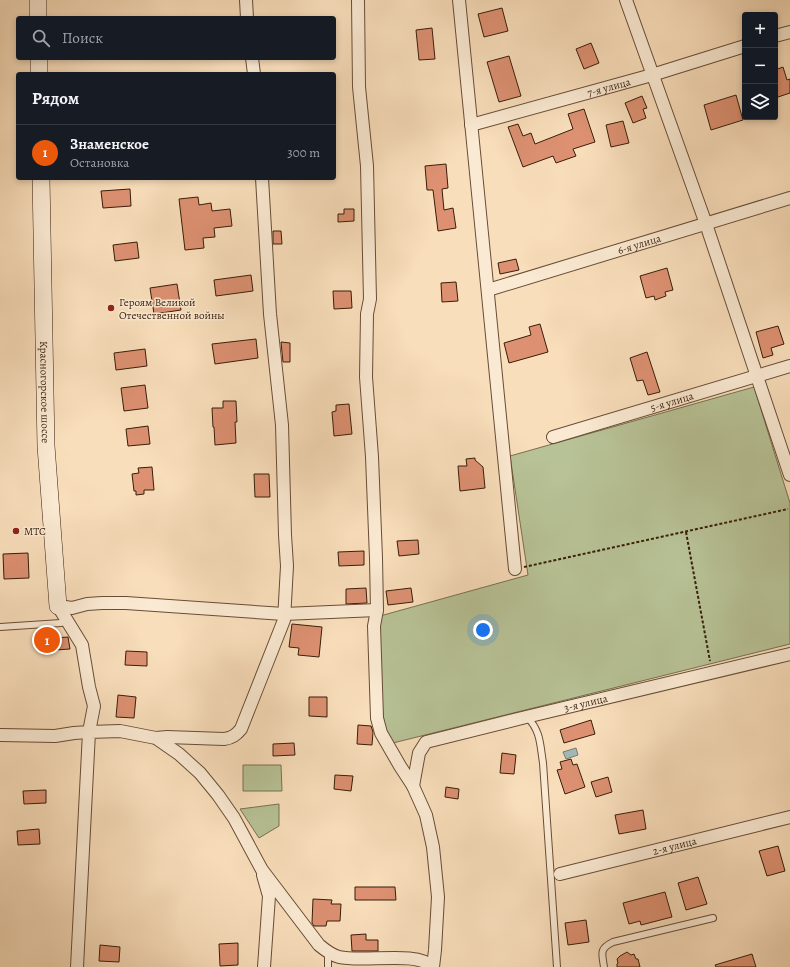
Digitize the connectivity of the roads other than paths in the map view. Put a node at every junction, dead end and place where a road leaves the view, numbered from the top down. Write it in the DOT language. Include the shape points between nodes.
graph roads {
  1 [pos="38,0"];
  2 [pos="246,0"];
  3 [pos="358,0"];
  4 [pos="459,0"];
  5 [pos="626,0"];
  6 [pos="38,16"];
  7 [pos="247,16"];
  8 [pos="790,32"];
  9 [pos="778,35"];
  10 [pos="742,47"];
  11 [pos="39,60"];
  12 [pos="252,60"];
  13 [pos="39,72"];
  14 [pos="254,72"];
  15 [pos="652,75"];
  16 [pos="471,125"];
  17 [pos="41,180"];
  18 [pos="262,180"];
  19 [pos="790,198"];
  20 [pos="706,224"];
  21 [pos="488,290"];
  22 [pos="790,366"];
  23 [pos="757,376"];
  24 [pos="553,437"];
  25 [pos="790,475"];
  26 [pos="515,569"];
  27 [pos="58,606"];
  28 [pos="377,610"];
  29 [pos="284,614"];
  30 [pos="61,625"];
  31 [pos="0,627"];
  32 [pos="790,654"];
  33 [pos="526,717"];
  34 [pos="90,732"];
  35 [pos="0,735"];
  36 [pos="156,738"];
  37 [pos="413,786"];
  38 [pos="790,817"];
  39 [pos="262,870"];
  40 [pos="560,874"];
  41 [pos="713,918"];
  42 [pos="328,952"];
  43 [pos="77,967"];
  44 [pos="264,967"];
  45 [pos="328,967"];
  46 [pos="433,967"];
  47 [pos="556,967"];
  48 [pos="604,967"];
  1 -- 6 [label="street"];
  2 -- 7 [label="street"];
  3 -- 28 [label="street" via="359,87 367,166 370,298 366,377"];
  4 -- 16 [label="street"];
  5 -- 15 [label="street"];
  8 -- 9 [label="street"];
  10 -- 15 [label="street, 7-я улица"];
  11 -- 13 [label="street"];
  12 -- 14 [label="street"];
  15 -- 16 [label="street, 7-я улица"];
  15 -- 20 [label="street"];
  16 -- 21 [label="street"];
  17 -- 27 [label="street, Красногорское шоссе" via="46,446"];
  18 -- 29 [label="street" via="270,314 282,425 287,566"];
  19 -- 20 [label="street, 6-я улица"];
  20 -- 21 [label="street, 6-я улица"];
  20 -- 23 [label="street"];
  21 -- 26 [label="street"];
  22 -- 23 [label="street, 5-я улица"];
  23 -- 24 [label="street, 5-я улица"];
  23 -- 25 [label="street"];
  27 -- 29 [label="street" via="72,608 87,604 126,603"];
  27 -- 30 [label="street"];
  27 -- 34 [label="street" via="82,645 94,706"];
  28 -- 29 [label="street"];
  28 -- 37 [label="street" via="374,626 377,718 381,733"];
  29 -- 36 [label="street" via="284,620 237,734 224,739"];
  30 -- 31 [label="lane"];
  32 -- 33 [label="street, 3-я улица"];
  33 -- 37 [label="street, 3-я улица" via="426,742 419,753"];
  33 -- 47 [label="lane" via="538,732 543,763"];
  34 -- 35 [label="street" via="55,736"];
  34 -- 36 [label="street" via="120,731"];
  34 -- 43 [label="street"];
  36 -- 39 [label="street" via="200,773 218,795 234,818"];
  37 -- 46 [label="street" via="426,815 433,847 438,898"];
  38 -- 40 [label="street, 2-я улица"];
  39 -- 42 [label="street" via="319,945"];
  39 -- 44 [label="street" via="268,896"];
  41 -- 48 [label="lane" via="613,942 605,946 602,953"];
  42 -- 45 [label="lane"];
  42 -- 46 [label="street" via="351,959 421,960"];
}
